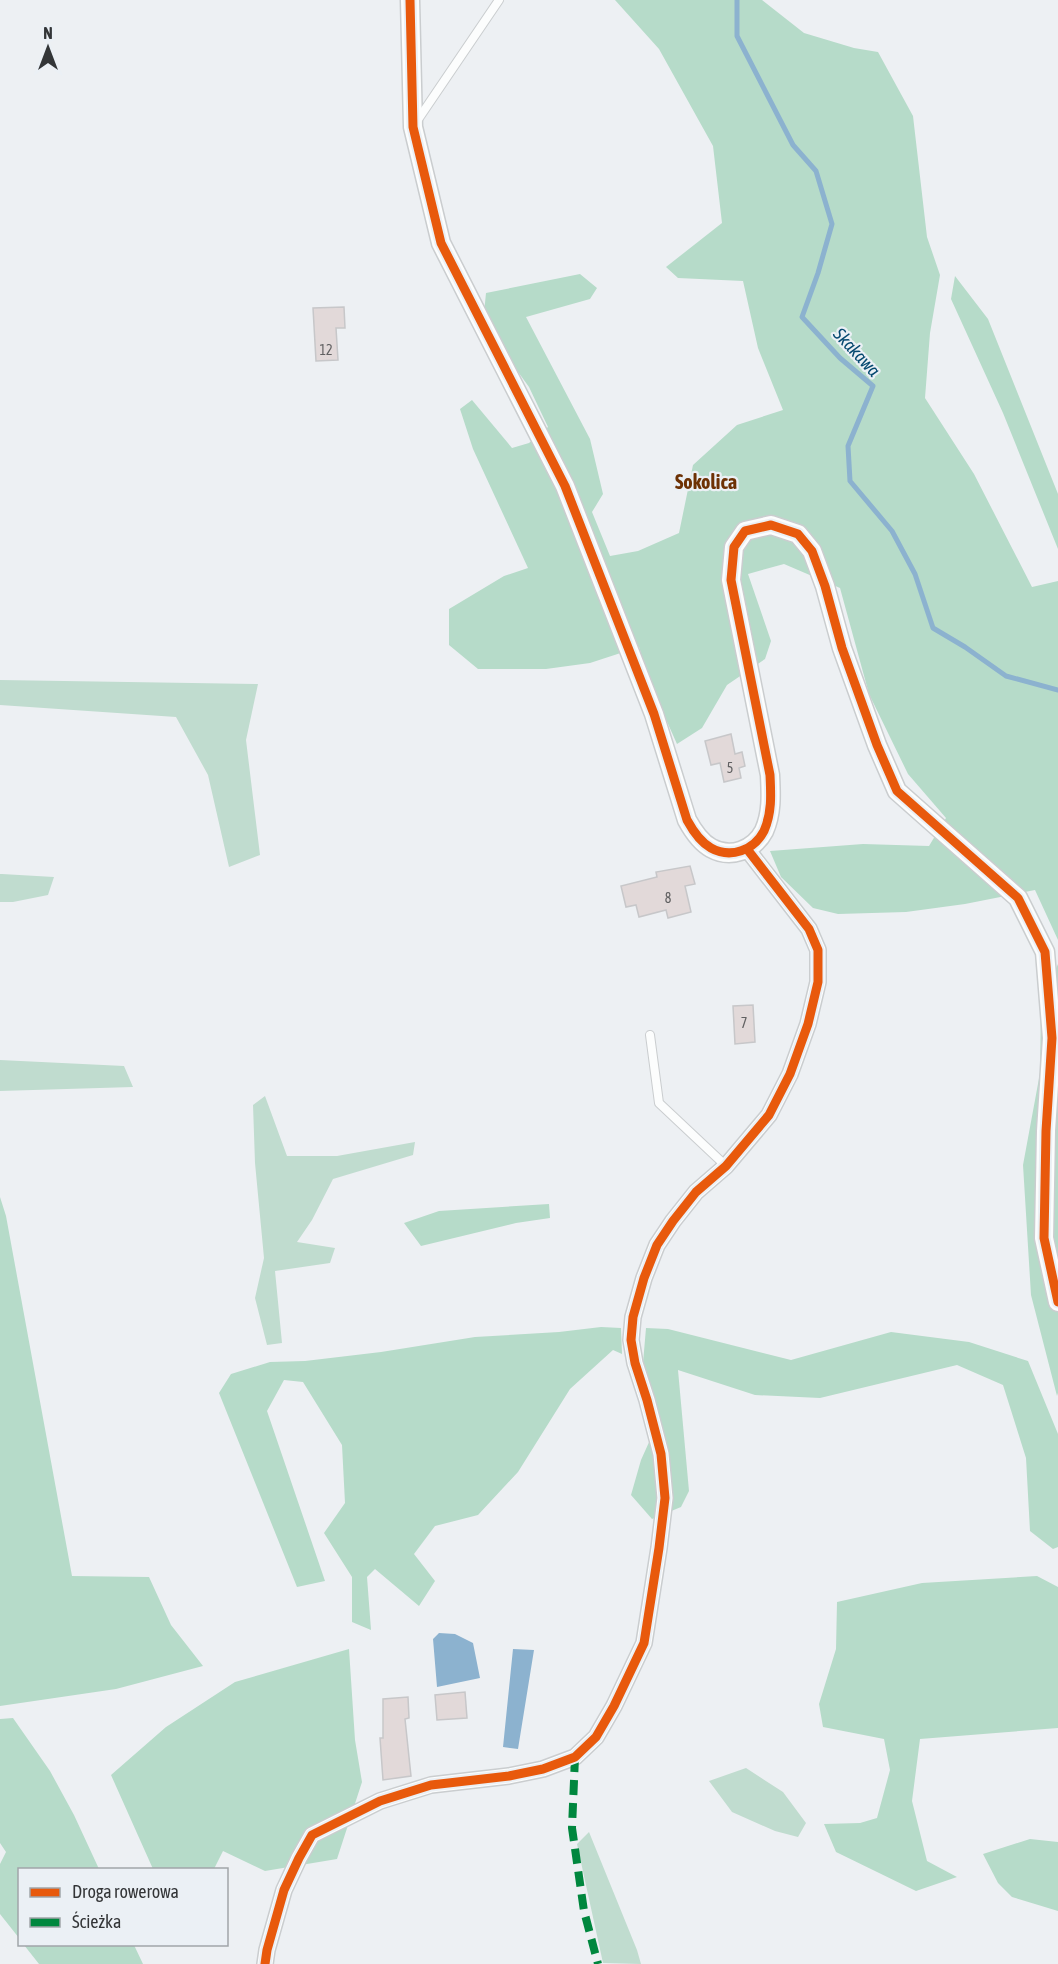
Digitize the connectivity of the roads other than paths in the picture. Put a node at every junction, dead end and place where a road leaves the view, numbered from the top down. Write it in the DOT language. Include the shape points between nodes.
graph roads {
  1 [pos="410,0"];
  2 [pos="499,0"];
  3 [pos="413,127"];
  4 [pos="747,849"];
  5 [pos="650,1035"];
  6 [pos="726,1166"];
  7 [pos="1058,1302"];
  8 [pos="265,1964"];
  1 -- 3 [label="street"];
  2 -- 3 [label="lane"];
  3 -- 4 [label="street" via="441,243 565,486 654,714 687,820 701,841 711,848 730,852"];
  4 -- 6 [label="street" via="809,929 818,950 818,982 790,1074 770,1115"];
  4 -- 7 [label="street" via="763,833 772,796 730,580 734,547 745,531 771,525 798,534 812,551 842,648 897,791 1018,898 1045,952 1052,1038 1044,1238"];
  5 -- 6 [label="lane" via="658,1103"];
  6 -- 8 [label="street" via="696,1192 657,1245 633,1317 635,1363 661,1454 665,1498 644,1642 614,1706 596,1737 575,1757 508,1776 431,1785 380,1801 312,1835 284,1890"];
}
